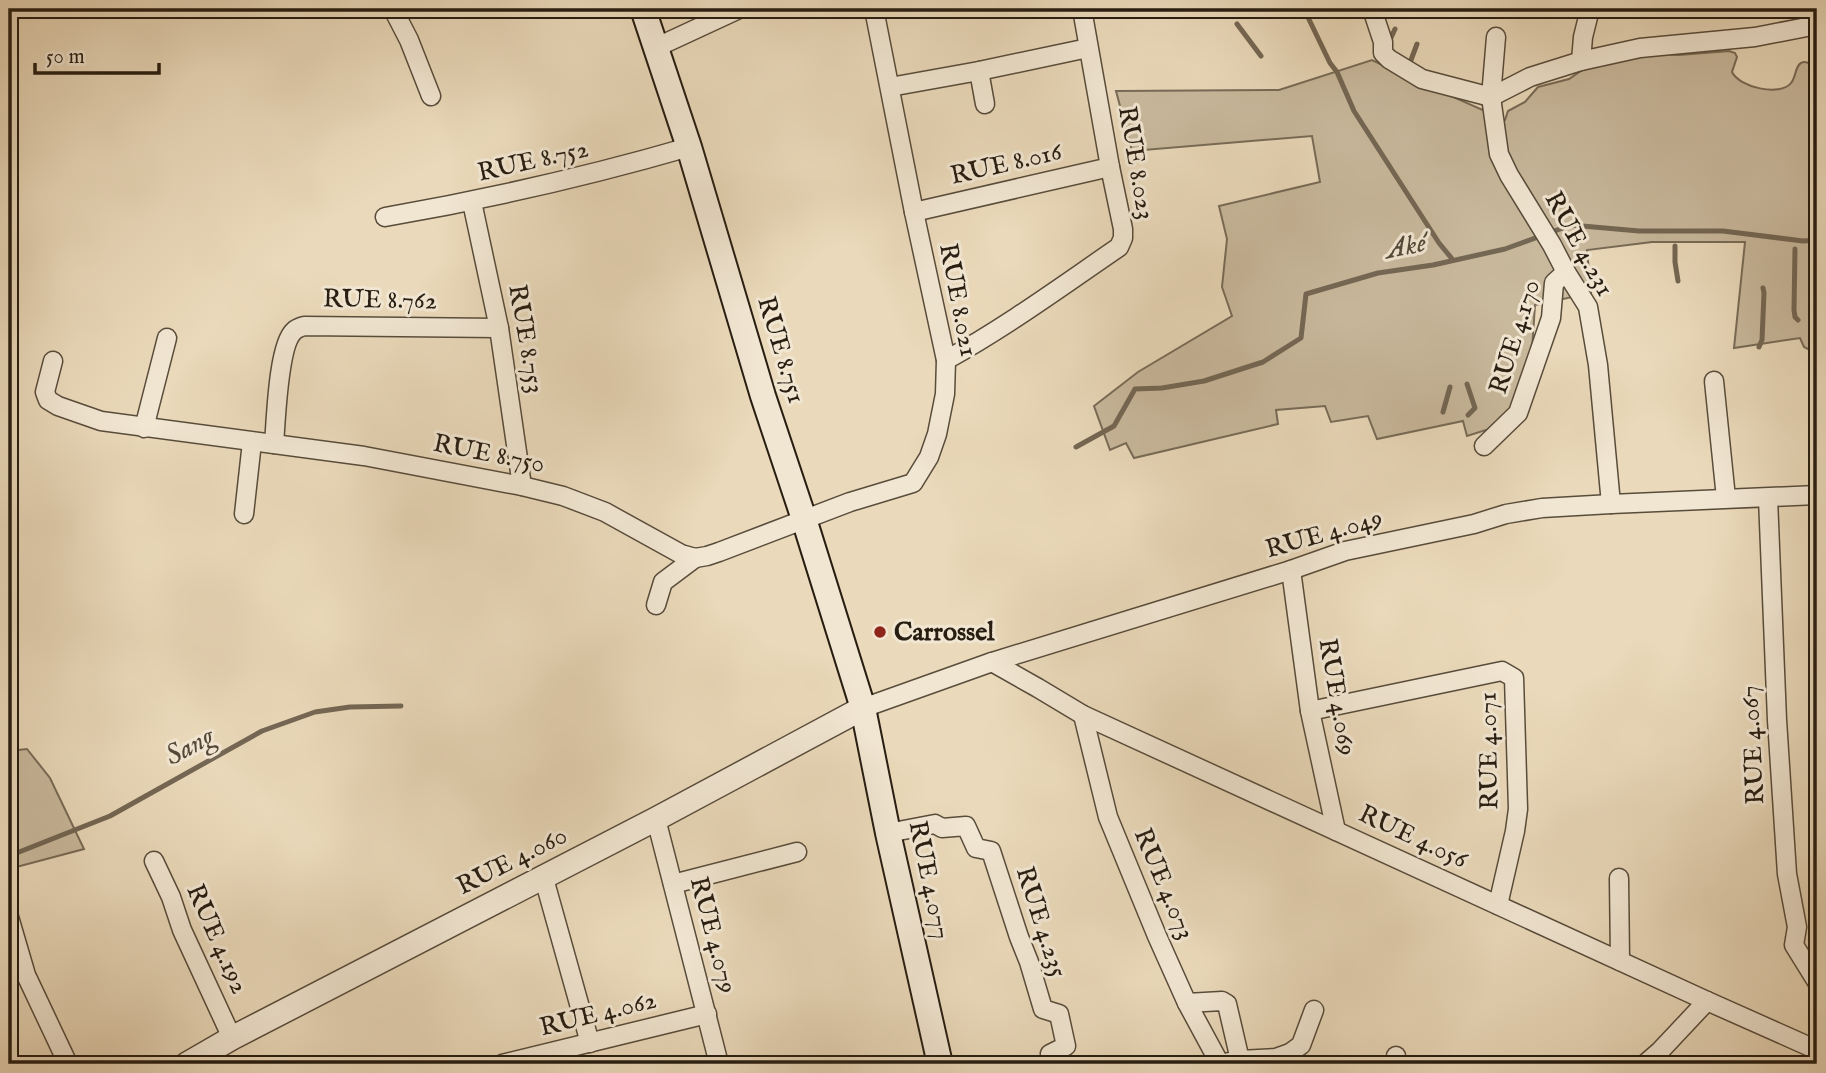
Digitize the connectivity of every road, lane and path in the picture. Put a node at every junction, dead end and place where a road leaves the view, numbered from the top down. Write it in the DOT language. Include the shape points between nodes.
graph roads {
  1 [pos="393,9"];
  2 [pos="643,9"];
  3 [pos="739,9"];
  4 [pos="874,9"];
  5 [pos="1082,9"];
  6 [pos="1372,9"];
  7 [pos="1590,9"];
  8 [pos="1817,25"];
  9 [pos="1496,37"];
  10 [pos="657,47"];
  11 [pos="1088,48"];
  12 [pos="1581,61"];
  13 [pos="979,71"];
  14 [pos="890,87"];
  15 [pos="431,96"];
  16 [pos="1491,97"];
  17 [pos="985,104"];
  18 [pos="690,146"];
  19 [pos="1110,167"];
  20 [pos="472,202"];
  21 [pos="914,212"];
  22 [pos="385,217"];
  23 [pos="1566,272"];
  24 [pos="499,328"];
  25 [pos="167,338"];
  26 [pos="946,360"];
  27 [pos="53,361"];
  28 [pos="1714,381"];
  29 [pos="144,428"];
  30 [pos="252,442"];
  31 [pos="274,444"];
  32 [pos="1483,446"];
  33 [pos="522,486"];
  34 [pos="1817,495"];
  35 [pos="1727,498"];
  36 [pos="1768,498"];
  37 [pos="1611,504"];
  38 [pos="244,514"];
  39 [pos="804,519"];
  40 [pos="695,558"];
  41 [pos="1291,570"];
  42 [pos="656,605"];
  43 [pos="992,662"];
  44 [pos="863,708"];
  45 [pos="1310,711"];
  46 [pos="1083,715"];
  47 [pos="656,819"];
  48 [pos="1336,831"];
  49 [pos="888,834"];
  50 [pos="797,852"];
  51 [pos="155,862"];
  52 [pos="543,876"];
  53 [pos="1619,878"];
  54 [pos="673,884"];
  55 [pos="1498,905"];
  56 [pos="9,917"];
  57 [pos="1620,961"];
  58 [pos="1817,982"];
  59 [pos="1707,1001"];
  60 [pos="1187,1003"];
  61 [pos="1314,1010"];
  62 [pos="707,1014"];
  63 [pos="232,1038"];
  64 [pos="590,1042"];
  65 [pos="1817,1050"];
  66 [pos="1240,1060"];
  67 [pos="68,1064"];
  68 [pos="187,1064"];
  69 [pos="502,1064"];
  70 [pos="719,1064"];
  71 [pos="940,1064"];
  72 [pos="1053,1064"];
  73 [pos="1220,1064"];
  74 [pos="1644,1064"];
  1 -- 15 [label="street"];
  2 -- 10 [label="main road, RUE 8.751"];
  3 -- 10 [label="street"];
  4 -- 14 [label="street, RUE 8.021"];
  5 -- 11 [label="street, RUE 8.023"];
  6 -- 16 [label="street" via="1389,59 1422,79"];
  7 -- 12 [label="street"];
  8 -- 12 [label="street" via="1755,37 1640,48"];
  9 -- 16 [label="street, RUE 4.231"];
  10 -- 18 [label="main road, RUE 8.751"];
  11 -- 13 [label="street"];
  11 -- 19 [label="street, RUE 8.023"];
  12 -- 16 [label="street" via="1530,76"];
  13 -- 14 [label="street"];
  13 -- 17 [label="street"];
  14 -- 21 [label="street, RUE 8.021"];
  16 -- 23 [label="street, RUE 4.231" via="1499,154"];
  18 -- 20 [label="street, RUE 8.752"];
  18 -- 39 [label="main road, RUE 8.751" via="762,396"];
  19 -- 21 [label="street, RUE 8.016"];
  19 -- 26 [label="street, RUE 8.023" via="1123,229 1119,247"];
  20 -- 22 [label="street, RUE 8.752"];
  20 -- 24 [label="street, RUE 8.753"];
  21 -- 26 [label="street, RUE 8.021"];
  23 -- 32 [label="street, RUE 4.170" via="1554,284 1551,318 1518,413"];
  23 -- 37 [label="street, RUE 4.231" via="1588,307"];
  24 -- 31 [label="street, RUE 8.762" via="304,326 294,331 283,356"];
  24 -- 33 [label="street, RUE 8.753"];
  25 -- 29 [label="street"];
  26 -- 39 [label="street, RUE 8.021" via="942,414 917,479 908,486"];
  27 -- 29 [label="street, RUE 8.750" via="45,391 48,400 101,421"];
  28 -- 35 [label="street"];
  29 -- 30 [label="street, RUE 8.750"];
  30 -- 31 [label="street, RUE 8.750"];
  30 -- 38 [label="street"];
  31 -- 33 [label="street, RUE 8.750"];
  33 -- 40 [label="street, RUE 8.750" via="598,509 671,550"];
  34 -- 36 [label="street, RUE 4.049"];
  35 -- 36 [label="street, RUE 4.049"];
  35 -- 37 [label="street, RUE 4.049"];
  36 -- 58 [label="street, RUE 4.067" via="1787,874 1797,927 1794,945"];
  37 -- 41 [label="street, RUE 4.049" via="1506,514 1345,551"];
  39 -- 40 [label="street"];
  39 -- 44 [label="main road, RUE 8.751"];
  40 -- 42 [label="street" via="663,582"];
  41 -- 43 [label="street, RUE 4.049"];
  41 -- 45 [label="street, RUE 4.069"];
  43 -- 44 [label="street, RUE 4.049"];
  43 -- 46 [label="street, RUE 4.056"];
  44 -- 47 [label="street, RUE 4.060"];
  44 -- 49 [label="main road, RUE 4.077"];
  45 -- 48 [label="street, RUE 4.069"];
  45 -- 55 [label="street, RUE 4.071" via="1502,671 1514,678 1518,809"];
  46 -- 48 [label="street, RUE 4.056"];
  46 -- 60 [label="street, RUE 4.073" via="1108,817"];
  47 -- 52 [label="street, RUE 4.060"];
  47 -- 54 [label="street, RUE 4.079"];
  48 -- 55 [label="street, RUE 4.056"];
  49 -- 71 [label="main road, RUE 4.077"];
  49 -- 72 [label="street, RUE 4.235" via="935,824 942,828 966,826 976,848 991,851 1043,1009 1059,1014 1066,1046 1050,1054"];
  50 -- 54 [label="street"];
  51 -- 63 [label="street, RUE 4.192"];
  52 -- 63 [label="street, RUE 4.060"];
  52 -- 64 [label="street"];
  53 -- 57 [label="street"];
  54 -- 62 [label="street, RUE 4.079"];
  55 -- 57 [label="street, RUE 4.056"];
  56 -- 67 [label="street" via="26,975"];
  57 -- 59 [label="street, RUE 4.056"];
  59 -- 65 [label="street, RUE 4.056"];
  59 -- 74 [label="street"];
  60 -- 66 [label="street" via="1227,1004"];
  60 -- 73 [label="street, RUE 4.073"];
  61 -- 66 [label="street" via="1301,1045 1290,1053"];
  62 -- 64 [label="street, RUE 4.062"];
  62 -- 70 [label="street, RUE 4.079"];
  63 -- 68 [label="street, RUE 4.060"];
  64 -- 69 [label="street, RUE 4.062"];
  66 -- 73 [label="street"];
}
